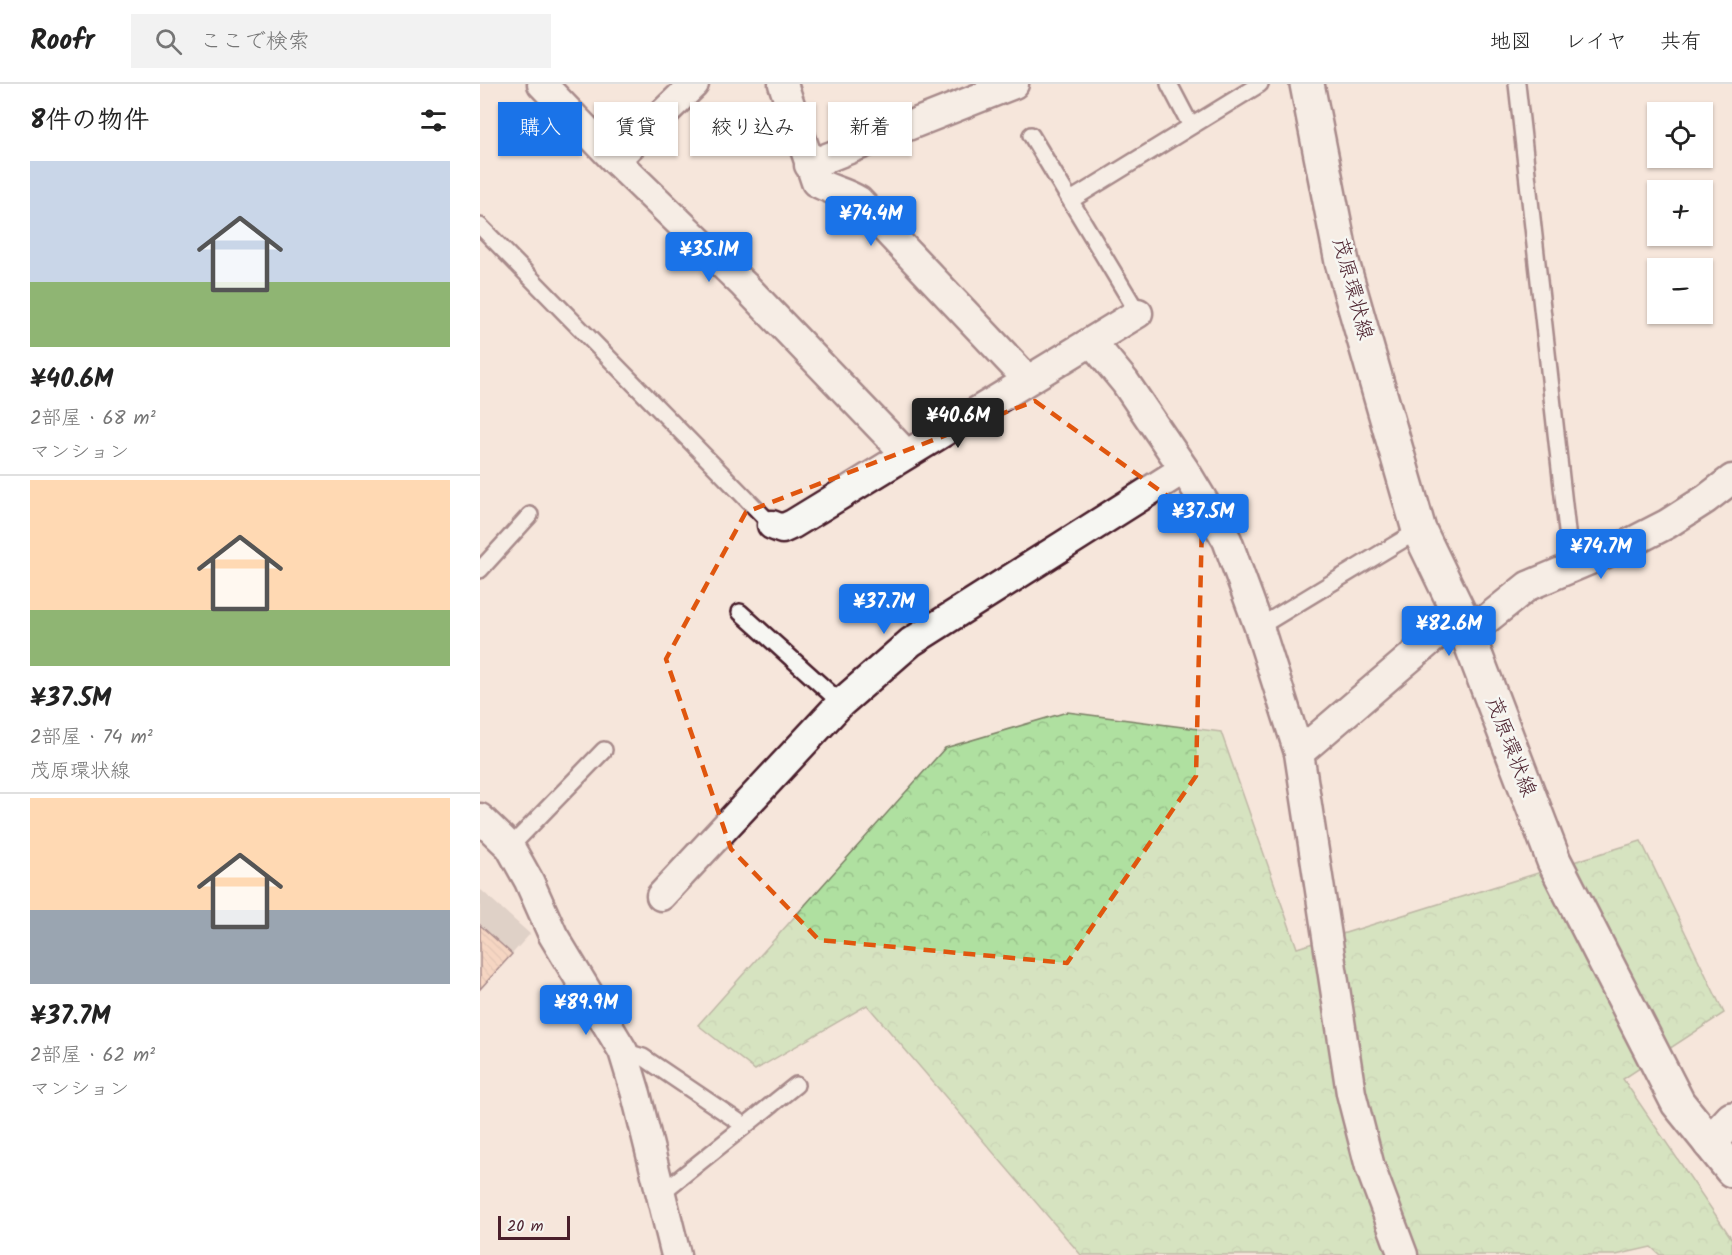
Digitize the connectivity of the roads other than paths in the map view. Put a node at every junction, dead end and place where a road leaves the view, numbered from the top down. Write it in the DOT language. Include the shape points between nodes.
graph roads {
  1 [pos="542,84"];
  2 [pos="694,84"];
  3 [pos="783,84"];
  4 [pos="1014,84"];
  5 [pos="1169,84"];
  6 [pos="1260,84"];
  7 [pos="1307,84"];
  8 [pos="1517,84"];
  9 [pos="1191,126"];
  10 [pos="1031,135"];
  11 [pos="615,160"];
  12 [pos="808,165"];
  13 [pos="1071,200"];
  14 [pos="480,226"];
  15 [pos="1138,313"];
  16 [pos="1092,342"];
  17 [pos="1027,379"];
  18 [pos="906,454"];
  19 [pos="1184,468"];
  20 [pos="1732,479"];
  21 [pos="530,515"];
  22 [pos="772,525"];
  23 [pos="1419,530"];
  24 [pos="1571,567"];
  25 [pos="480,570"];
  26 [pos="740,612"];
  27 [pos="1460,615"];
  28 [pos="1259,627"];
  29 [pos="842,703"];
  30 [pos="604,750"];
  31 [pos="1299,753"];
  32 [pos="480,818"];
  33 [pos="510,847"];
  34 [pos="661,896"];
  35 [pos="623,1051"];
  36 [pos="796,1085"];
  37 [pos="1732,1119"];
  38 [pos="745,1126"];
  39 [pos="1710,1143"];
  40 [pos="1732,1170"];
  41 [pos="660,1194"];
  42 [pos="676,1255"];
  43 [pos="1403,1255"];
  1 -- 11 [label="street"];
  2 -- 11 [label="street"];
  3 -- 12 [label="street"];
  4 -- 12 [label="street"];
  5 -- 9 [label="lane"];
  6 -- 9 [label="lane"];
  7 -- 23 [label="main road, 茂原環状線" via="1342,262"];
  8 -- 24 [label="lane"];
  9 -- 13 [label="lane"];
  10 -- 13 [label="lane"];
  11 -- 18 [label="street" via="744,285"];
  12 -- 17 [label="street" via="816,182 859,201"];
  13 -- 15 [label="lane"];
  14 -- 22 [label="lane"];
  15 -- 16 [label="street"];
  16 -- 17 [label="street"];
  16 -- 19 [label="street" via="1125,382"];
  17 -- 18 [label="street"];
  18 -- 22 [label="street" via="793,524 782,529"];
  19 -- 28 [label="street" via="1227,540"];
  19 -- 29 [label="street" via="911,642"];
  20 -- 24 [label="street" via="1667,524"];
  21 -- 25 [label="lane"];
  23 -- 27 [label="main road, 茂原環状線"];
  23 -- 28 [label="lane"];
  24 -- 27 [label="street" via="1528,586 1482,623"];
  26 -- 29 [label="lane"];
  27 -- 31 [label="street"];
  27 -- 39 [label="main road, 茂原環状線" via="1554,861 1678,1103"];
  28 -- 31 [label="street"];
  29 -- 34 [label="street"];
  30 -- 33 [label="lane"];
  31 -- 43 [label="street" via="1351,1092 1370,1167"];
  32 -- 33 [label="street"];
  33 -- 35 [label="street" via="553,935"];
  35 -- 38 [label="lane" via="643,1057"];
  35 -- 41 [label="street"];
  36 -- 38 [label="lane"];
  37 -- 39 [label="main road"];
  38 -- 41 [label="lane"];
  39 -- 40 [label="main road, 茂原環状線"];
  41 -- 42 [label="street"];
}
